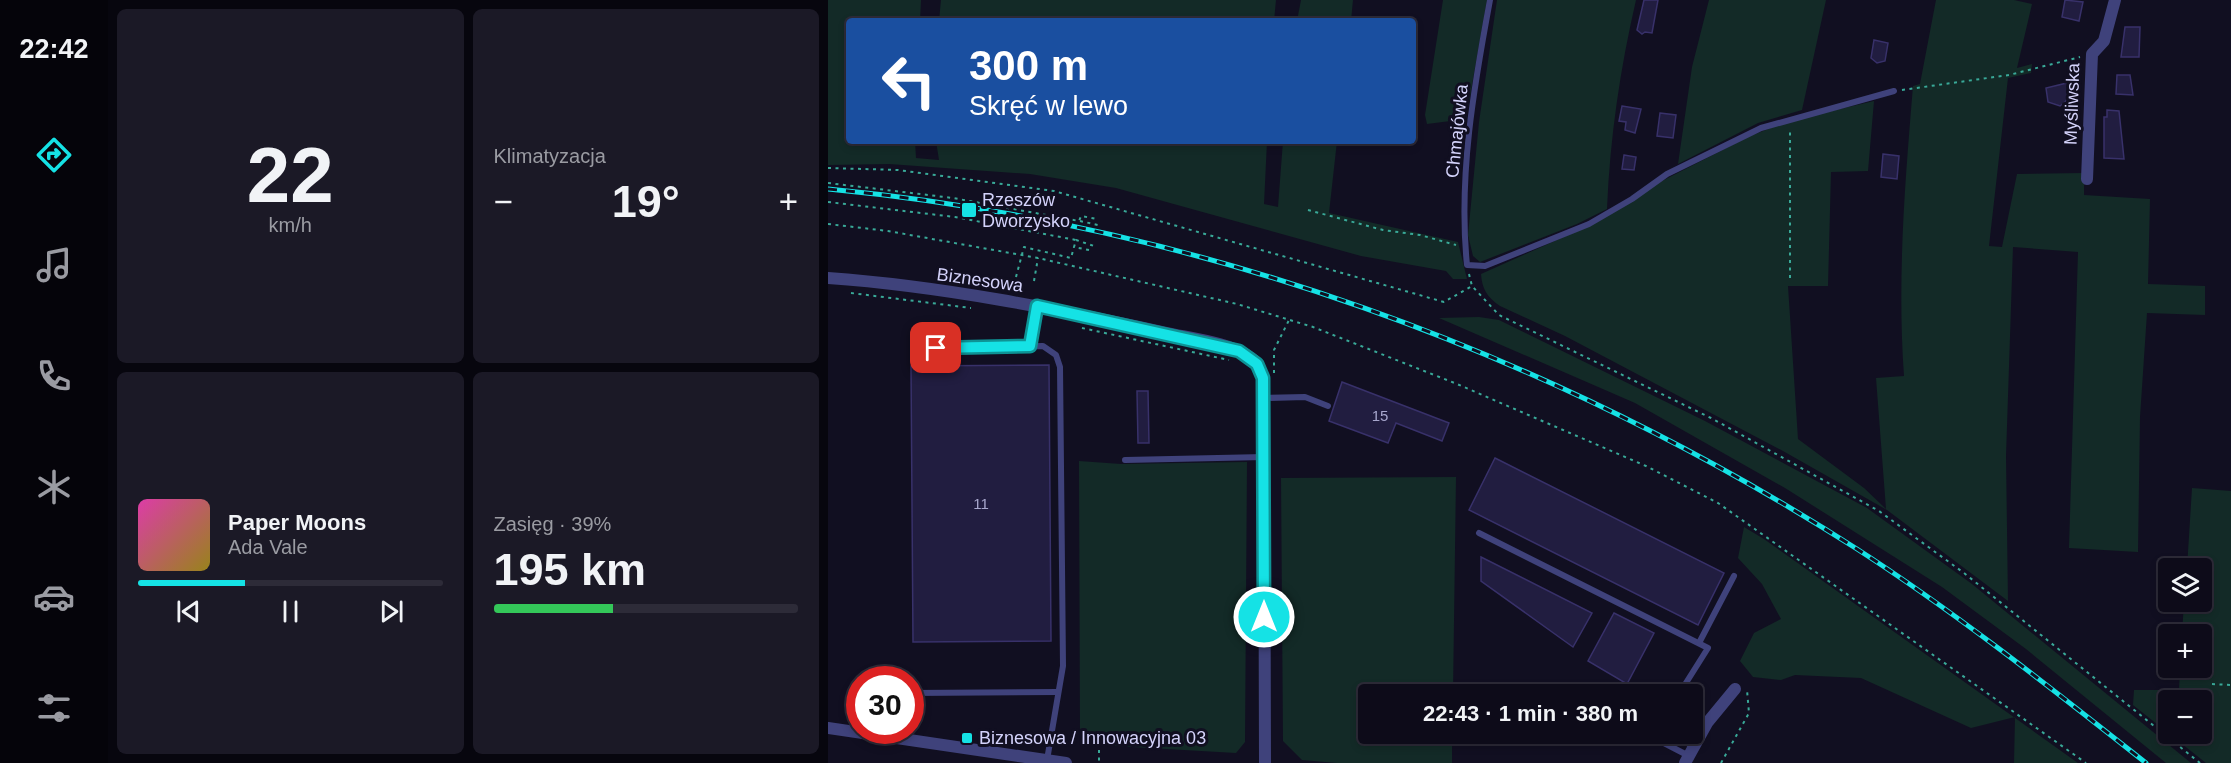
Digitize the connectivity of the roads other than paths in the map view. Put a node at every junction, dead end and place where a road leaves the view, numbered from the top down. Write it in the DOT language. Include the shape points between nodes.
graph roads {
  1 [pos="1490,0"];
  2 [pos="2115,0"];
  3 [pos="1894,91"];
  4 [pos="2087,179"];
  5 [pos="828,278"];
  6 [pos="1037,306"];
  7 [pos="1030,346"];
  8 [pos="913,348"];
  9 [pos="1264,398"];
  10 [pos="1328,406"];
  11 [pos="1264,457"];
  12 [pos="1125,460"];
  13 [pos="1479,533"];
  14 [pos="1734,576"];
  15 [pos="1699,644"];
  16 [pos="1685,684"];
  17 [pos="1735,690"];
  18 [pos="1058,692"];
  19 [pos="924,693"];
  20 [pos="828,728"];
  21 [pos="1666,744"];
  22 [pos="1689,756"];
  23 [pos="1047,760"];
  24 [pos="1066,763"];
  25 [pos="1265,763"];
  1 -- 3 [label="lane, Chmajówka" via="1470,124 1467,265 1485,266 1589,224 1667,174 1761,128"];
  2 -- 4 [label="street, Myśliwska" via="2104,41 2092,54"];
  5 -- 6 [label="street, Biznesowa"];
  6 -- 7 [label="lane"];
  6 -- 9 [label="street, Biznesowa" via="1239,351 1250,356 1261,370"];
  7 -- 8 [label="lane"];
  7 -- 18 [label="lane" via="1042,346 1056,355 1060,367 1063,666"];
  9 -- 10 [label="lane" via="1305,397"];
  9 -- 11 [label="street, Biznesowa"];
  11 -- 12 [label="lane"];
  11 -- 25 [label="street, Biznesowa"];
  13 -- 15 [label="lane"];
  14 -- 15 [label="lane"];
  15 -- 16 [label="lane" via="1707,648"];
  17 -- 22 [label="street" via="1707,723"];
  18 -- 19 [label="lane"];
  18 -- 23 [label="lane"];
  20 -- 23 [label="street"];
  21 -- 22 [label="lane"];
  23 -- 24 [label="street"];
}
